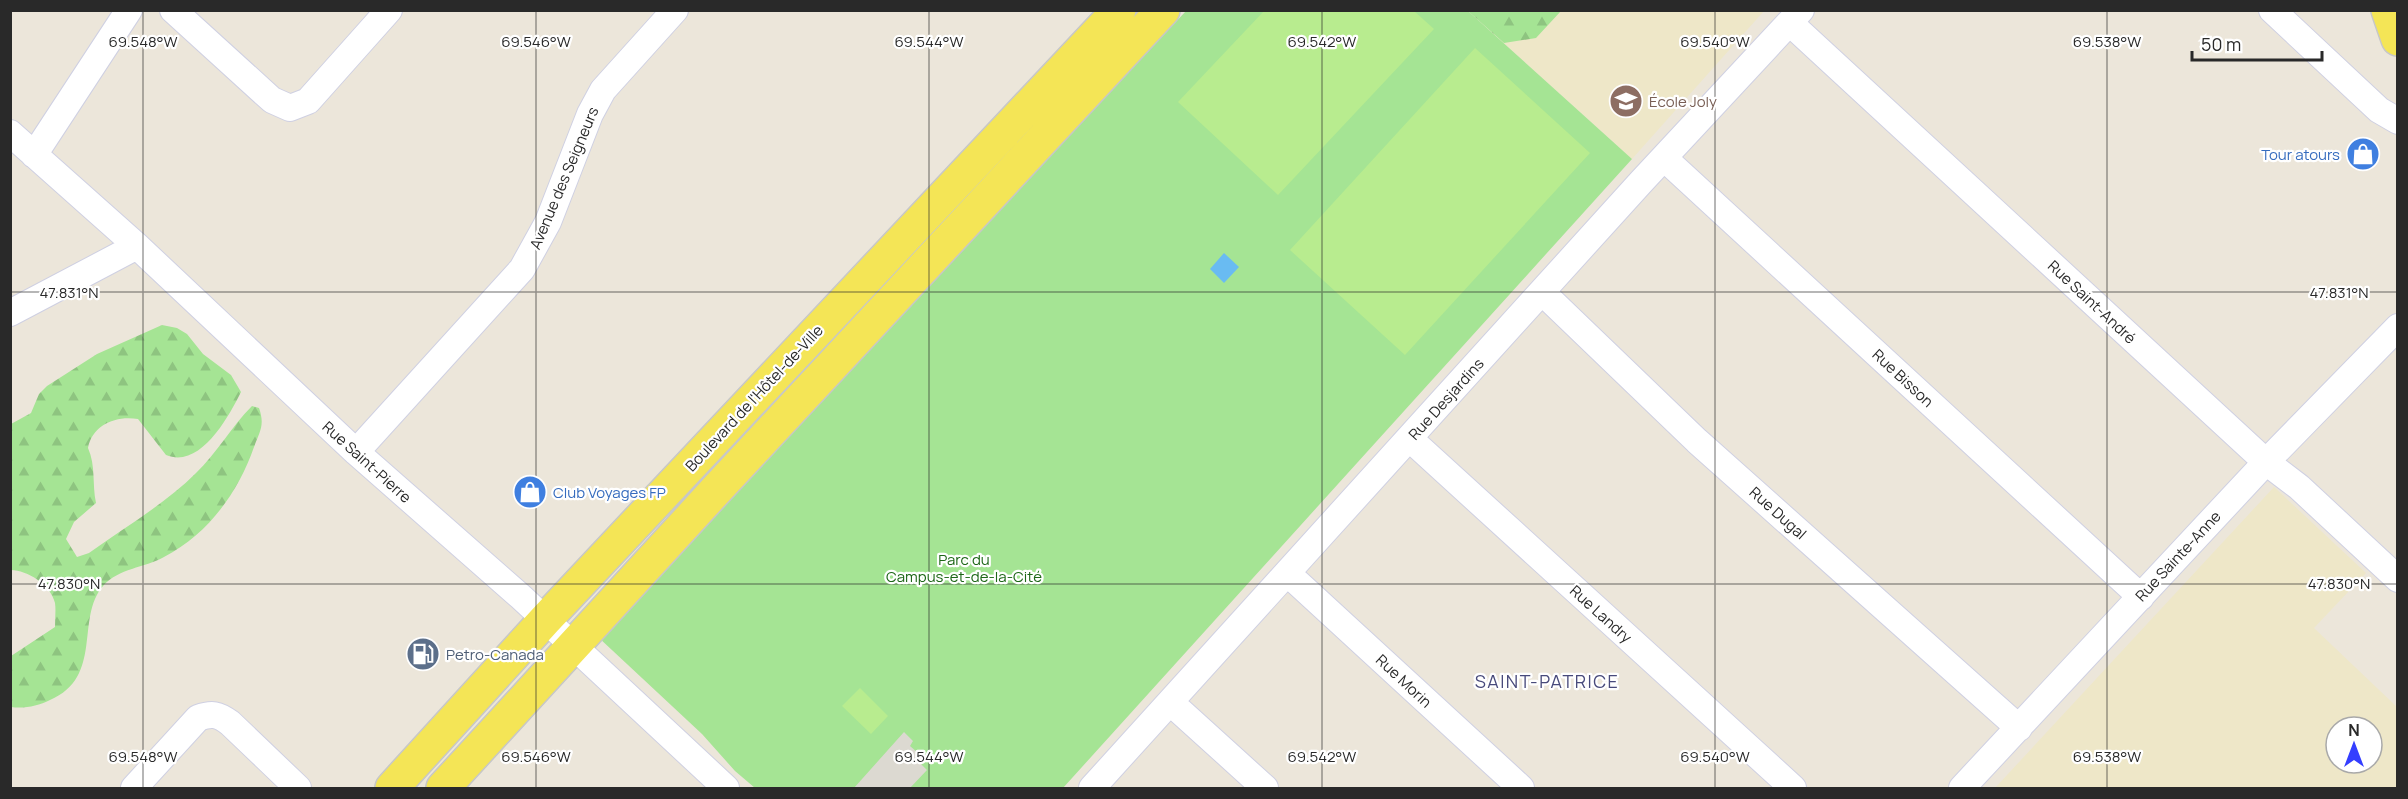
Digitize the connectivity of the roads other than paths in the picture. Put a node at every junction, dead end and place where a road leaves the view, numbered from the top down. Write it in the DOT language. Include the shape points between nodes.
graph roads {
  1 [pos="129,10"];
  2 [pos="173,10"];
  3 [pos="389,10"];
  4 [pos="675,10"];
  5 [pos="1119,10"];
  6 [pos="1163,10"];
  7 [pos="2272,10"];
  8 [pos="2388,10"];
  9 [pos="1795,17"];
  10 [pos="2397,39"];
  11 [pos="2397,121"];
  12 [pos="10,133"];
  13 [pos="34,155"];
  14 [pos="1664,158"];
  15 [pos="136,246"];
  16 [pos="1542,292"];
  17 [pos="10,313"];
  18 [pos="2397,327"];
  19 [pos="1410,439"];
  20 [pos="356,452"];
  21 [pos="2266,462"];
  22 [pos="1287,573"];
  23 [pos="2397,579"];
  24 [pos="2141,597"];
  25 [pos="545,620"];
  26 [pos="573,647"];
  27 [pos="1170,702"];
  28 [pos="2019,728"];
  29 [pos="134,789"];
  30 [pos="298,789"];
  31 [pos="392,789"];
  32 [pos="443,789"];
  33 [pos="726,789"];
  34 [pos="1092,789"];
  35 [pos="1264,789"];
  36 [pos="1521,789"];
  37 [pos="1793,789"];
  38 [pos="1962,789"];
  1 -- 13 [label="street"];
  2 -- 3 [label="street" via="272,100 290,108 308,101"];
  4 -- 20 [label="street, Avenue des Seigneurs" via="603,90 548,222 522,269"];
  5 -- 25 [label="main road, Boulevard de l'Hôtel-de-Ville"];
  6 -- 26 [label="main road"];
  7 -- 11 [label="street" via="2379,110"];
  8 -- 10 [label="main road"];
  9 -- 14 [label="street, Rue Desjardins"];
  9 -- 21 [label="street, Rue Saint-André"];
  12 -- 13 [label="street, Rue Saint-Pierre"];
  13 -- 15 [label="street, Rue Saint-Pierre"];
  14 -- 16 [label="street, Rue Desjardins"];
  14 -- 24 [label="street, Rue Bisson"];
  15 -- 17 [label="street"];
  15 -- 20 [label="street, Rue Saint-Pierre"];
  16 -- 19 [label="street, Rue Desjardins"];
  16 -- 28 [label="street, Rue Dugal" via="1697,441"];
  18 -- 21 [label="street, Rue Sainte-Anne"];
  19 -- 22 [label="street, Rue Desjardins"];
  19 -- 37 [label="street, Rue Landry"];
  20 -- 25 [label="street, Rue Saint-Pierre"];
  21 -- 23 [label="street, Rue Saint-André" via="2300,488"];
  21 -- 24 [label="street, Rue Sainte-Anne"];
  22 -- 27 [label="street, Rue Desjardins"];
  22 -- 36 [label="street, Rue Morin"];
  24 -- 28 [label="street, Rue Sainte-Anne"];
  25 -- 26 [label="street, Rue Saint-Pierre"];
  25 -- 31 [label="main road, Boulevard de l'Hôtel-de-Ville"];
  26 -- 32 [label="main road"];
  26 -- 33 [label="street, Rue Saint-Pierre"];
  27 -- 34 [label="street, Rue Desjardins"];
  27 -- 35 [label="street"];
  28 -- 38 [label="street, Rue Sainte-Anne"];
  29 -- 30 [label="street" via="198,718 210,714 220,715 230,723"];
}
